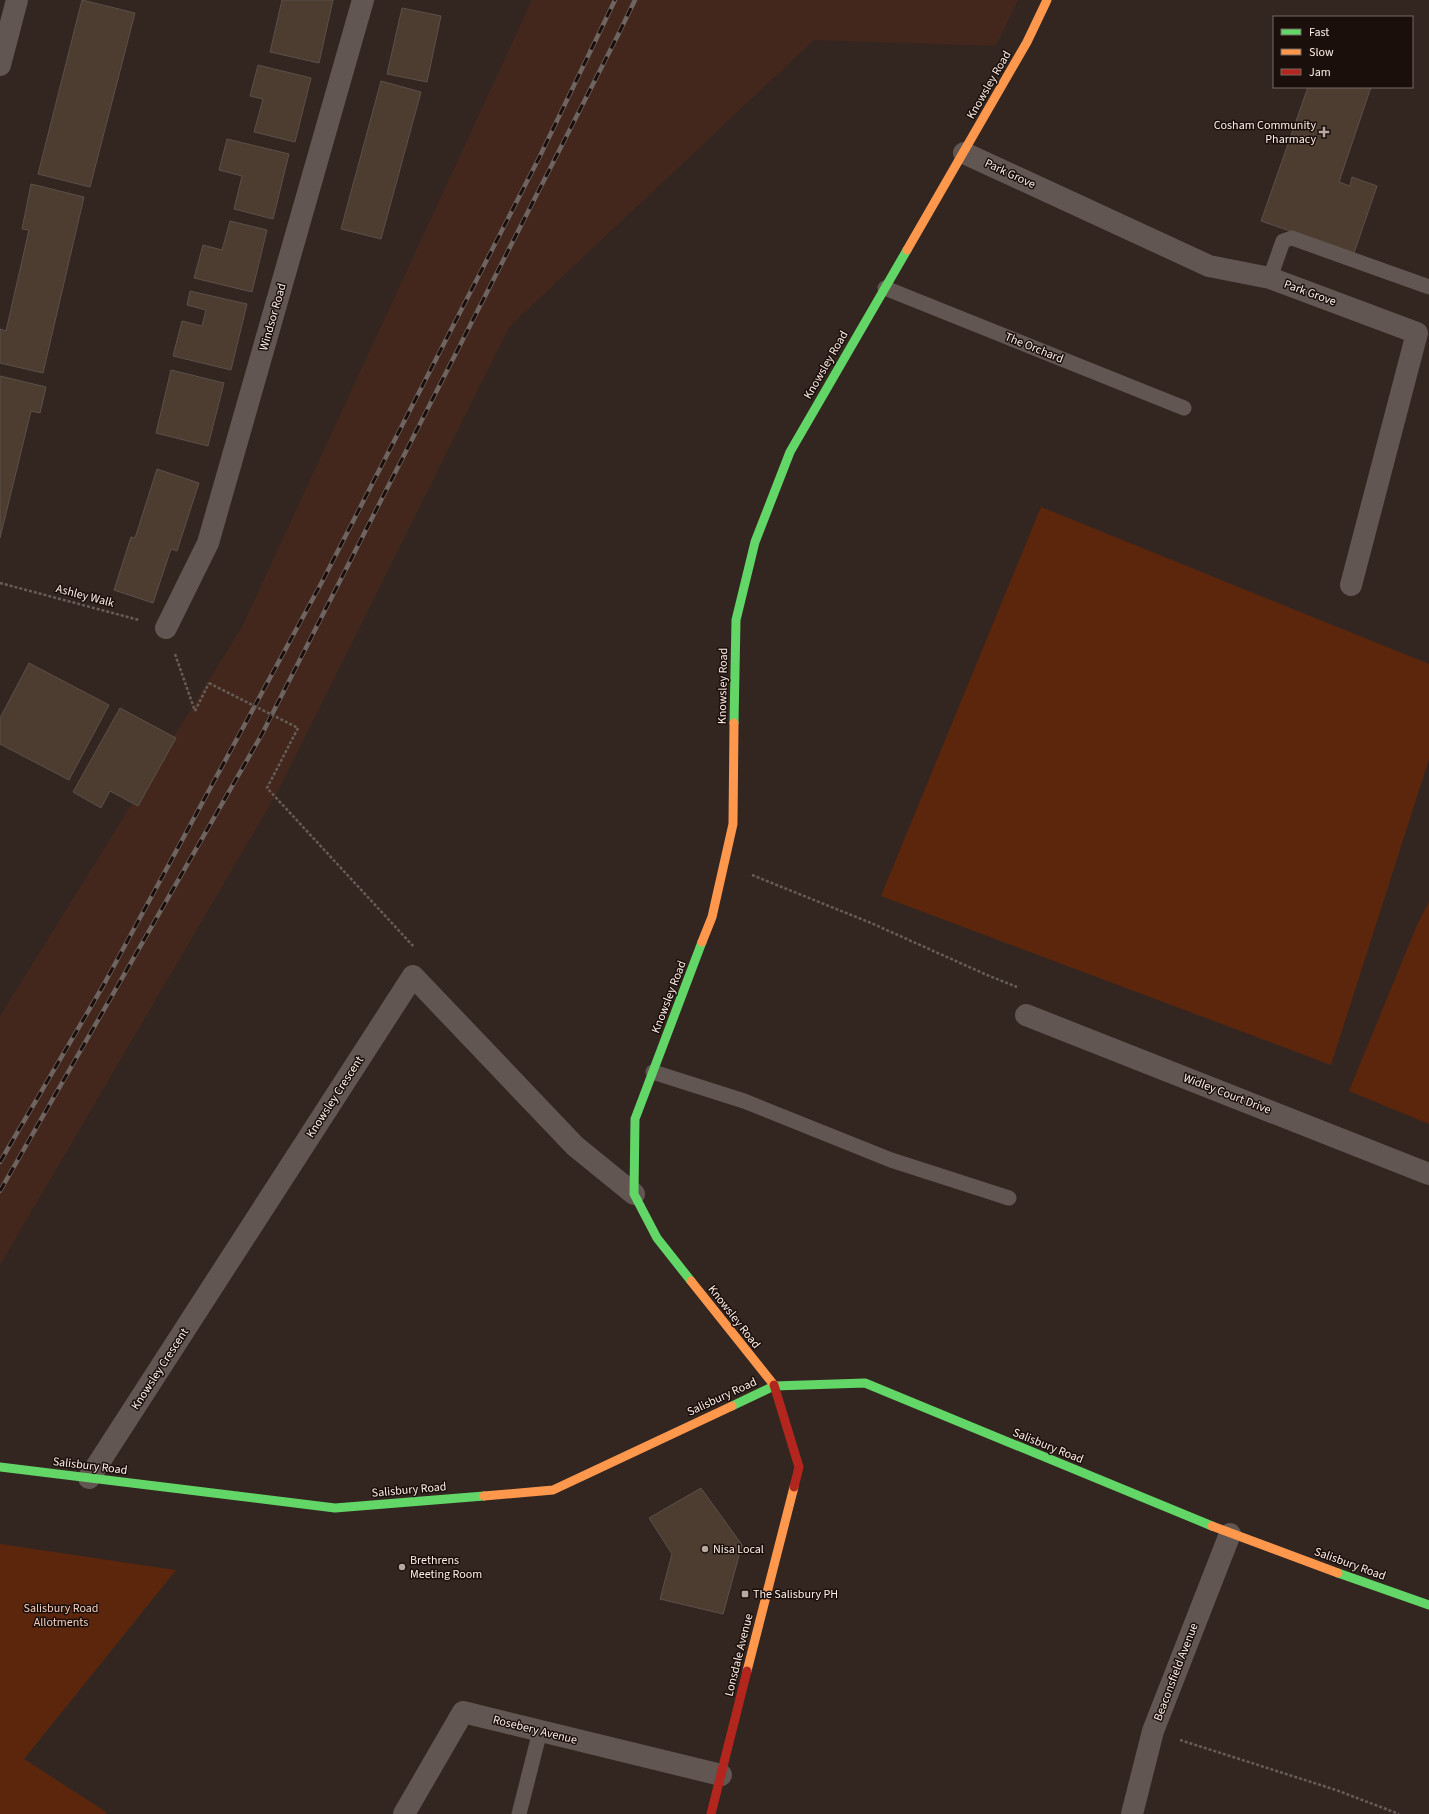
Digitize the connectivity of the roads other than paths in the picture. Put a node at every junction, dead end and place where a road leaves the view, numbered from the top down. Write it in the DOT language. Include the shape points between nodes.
graph roads {
  1 [pos="17,0"];
  2 [pos="363,0"];
  3 [pos="1047,0"];
  4 [pos="0,65"];
  5 [pos="964,153"];
  6 [pos="1270,278"];
  7 [pos="1429,287"];
  8 [pos="885,288"];
  9 [pos="1184,408"];
  10 [pos="1351,585"];
  11 [pos="166,628"];
  12 [pos="1026,1016"];
  13 [pos="653,1072"];
  14 [pos="1429,1174"];
  15 [pos="634,1194"];
  16 [pos="1009,1198"];
  17 [pos="774,1386"];
  18 [pos="0,1467"];
  19 [pos="89,1478"];
  20 [pos="1230,1534"];
  21 [pos="1429,1605"];
  22 [pos="540,1731"];
  23 [pos="721,1775"];
  24 [pos="404,1814"];
  25 [pos="519,1814"];
  26 [pos="711,1814"];
  27 [pos="1132,1814"];
  1 -- 4 [label="street"];
  2 -- 11 [label="street, Windsor Road" via="208,543"];
  3 -- 5 [label="street, Knowsley Road" via="1027,42"];
  5 -- 6 [label="street, Park Grove" via="1209,266"];
  5 -- 8 [label="street, Knowsley Road"];
  6 -- 7 [label="lane" via="1283,241 1292,238"];
  6 -- 10 [label="street, Park Grove" via="1418,333"];
  8 -- 9 [label="lane, The Orchard"];
  8 -- 13 [label="street, Knowsley Road" via="790,452 755,542 736,620 733,824 712,917"];
  12 -- 14 [label="street, Widley Court Drive"];
  13 -- 15 [label="street, Knowsley Road" via="635,1119"];
  13 -- 16 [label="lane" via="744,1101 891,1160"];
  15 -- 17 [label="street, Knowsley Road" via="657,1238"];
  15 -- 19 [label="street, Knowsley Crescent" via="574,1146 413,976"];
  17 -- 19 [label="street, Salisbury Road" via="553,1490 335,1508"];
  17 -- 20 [label="street, Salisbury Road" via="865,1383"];
  17 -- 23 [label="street, Lonsdale Avenue" via="799,1467"];
  18 -- 19 [label="street, Salisbury Road"];
  20 -- 21 [label="street, Salisbury Road"];
  20 -- 27 [label="street, Beaconsfield Avenue" via="1153,1731"];
  22 -- 23 [label="street, Rosebery Avenue"];
  22 -- 24 [label="street, Rosebery Avenue" via="463,1712"];
  22 -- 25 [label="lane"];
  23 -- 26 [label="street, Lonsdale Avenue"];
}
